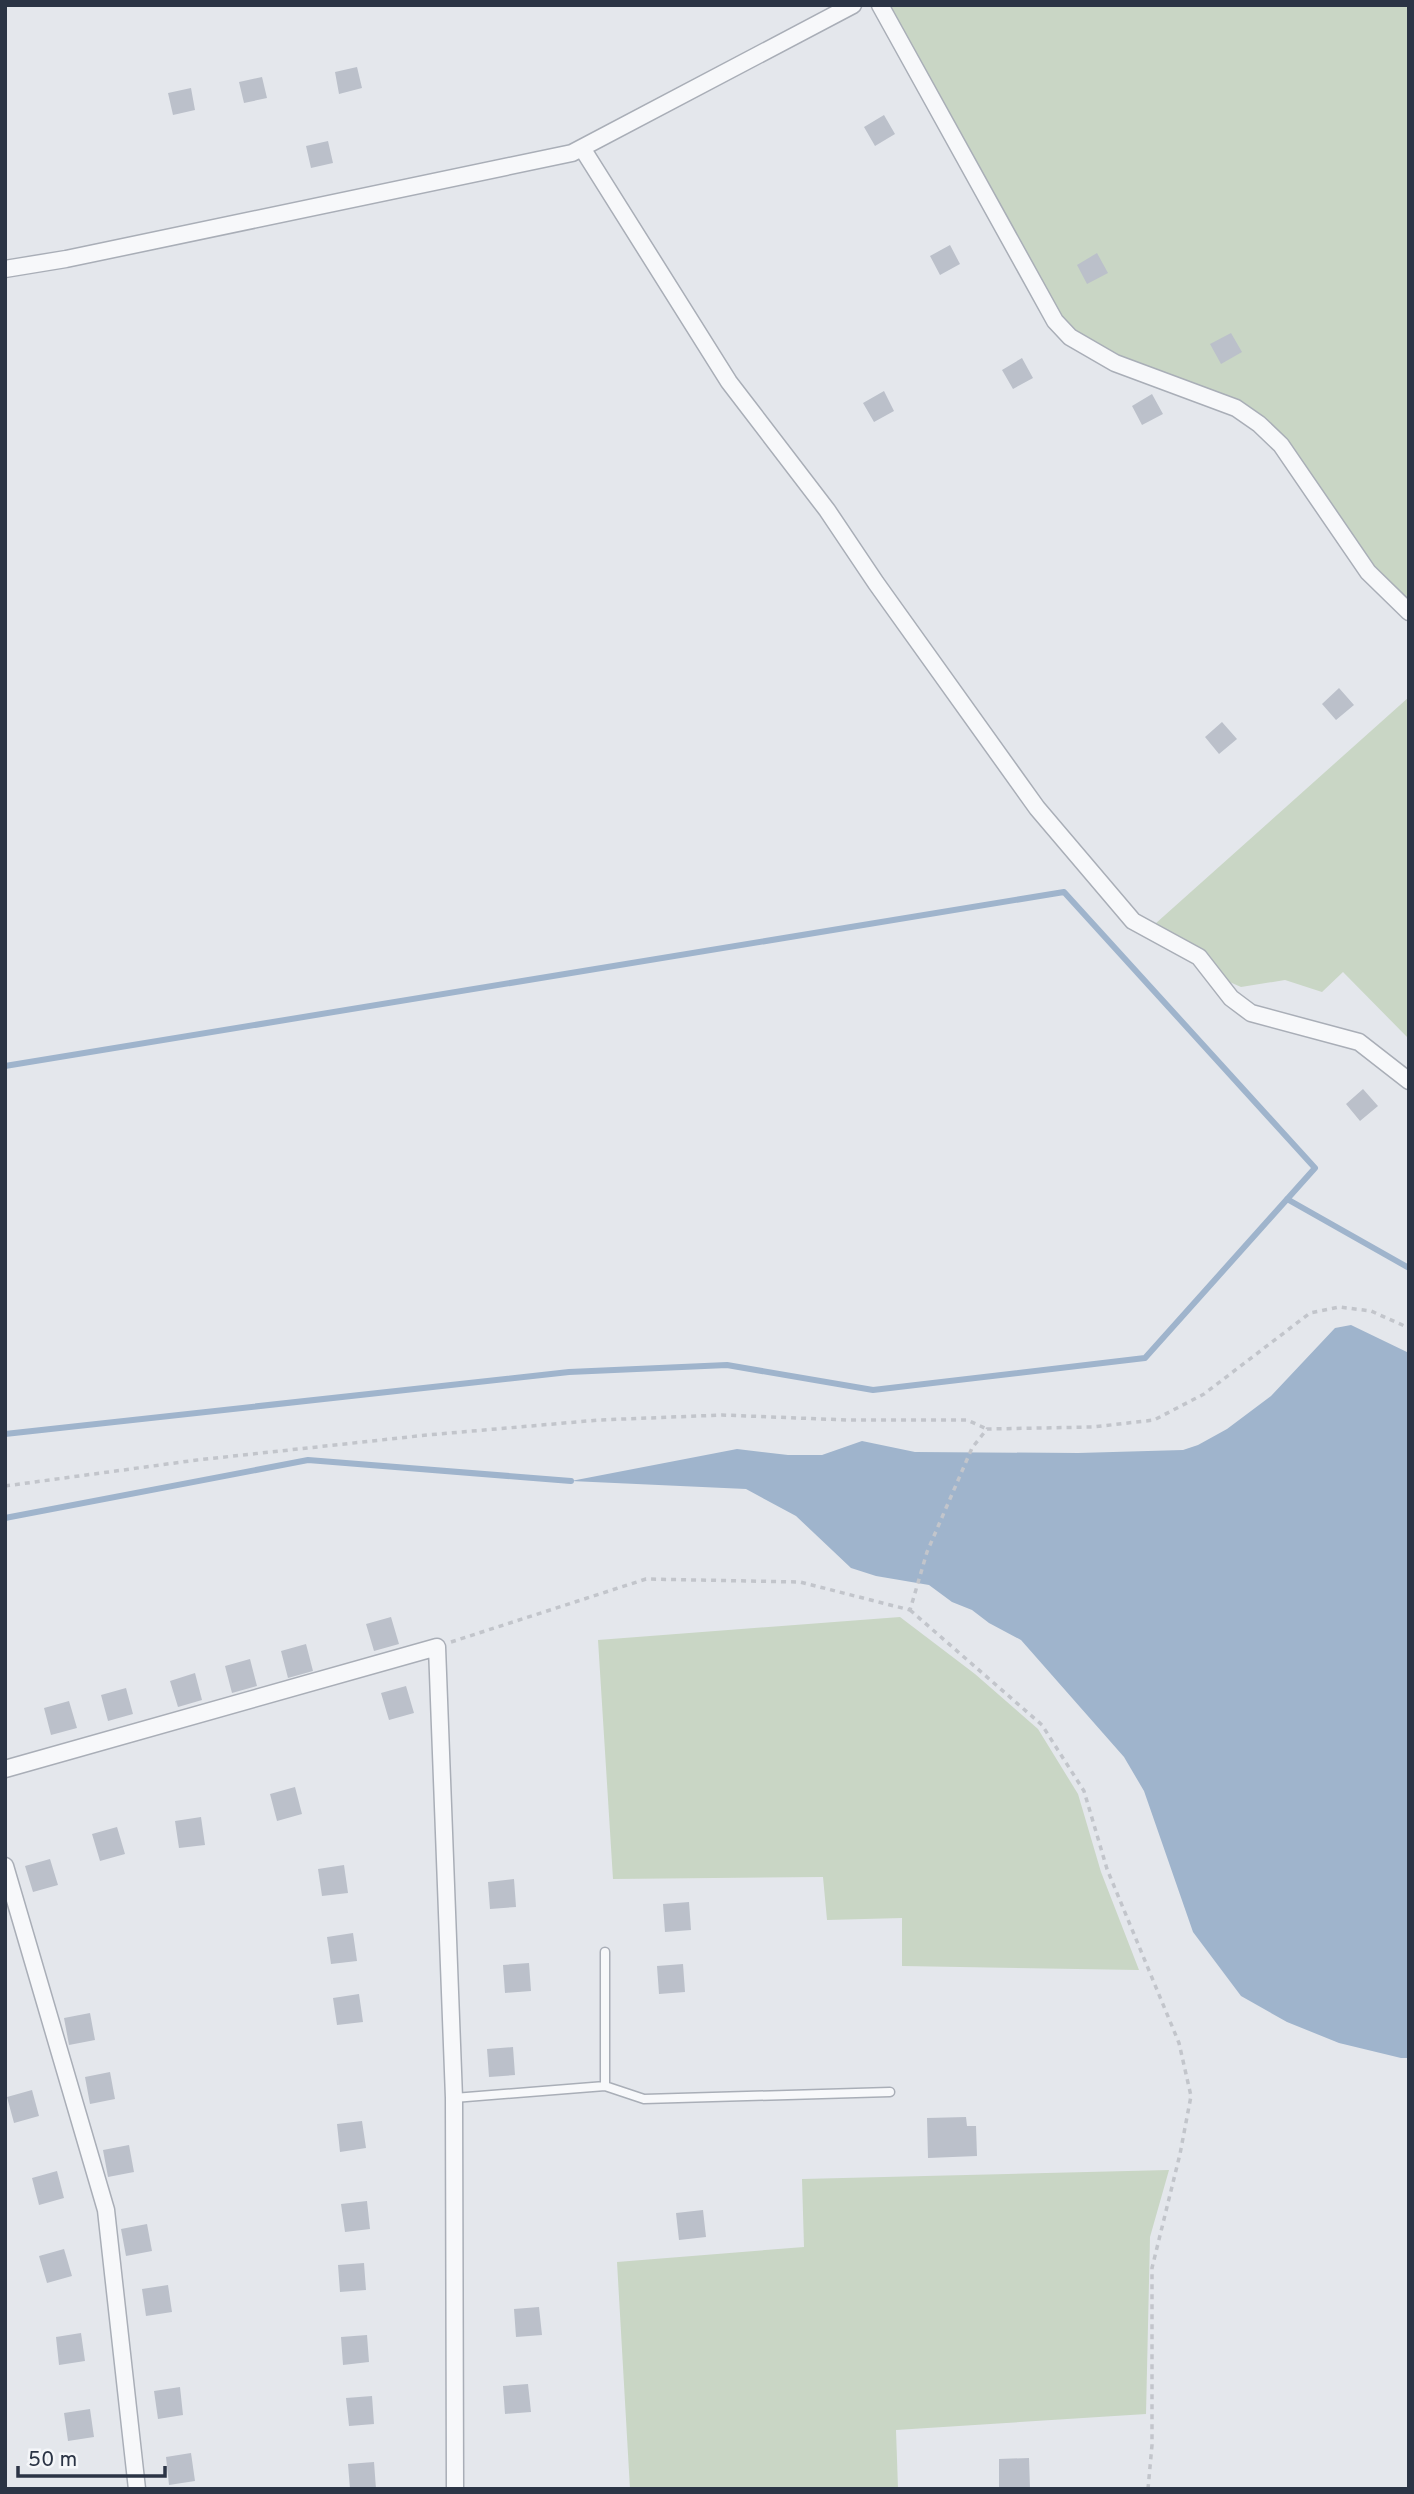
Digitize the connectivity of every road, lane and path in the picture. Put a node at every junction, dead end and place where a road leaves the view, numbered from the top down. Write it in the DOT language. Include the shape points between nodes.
graph roads {
  1 [pos="853,5"];
  2 [pos="880,5"];
  3 [pos="582,148"];
  4 [pos="5,269"];
  5 [pos="1409,612"];
  6 [pos="1409,1081"];
  7 [pos="1409,1328"];
  8 [pos="987,1429"];
  9 [pos="5,1486"];
  10 [pos="910,1610"];
  11 [pos="437,1647"];
  12 [pos="5,1769"];
  13 [pos="5,1866"];
  14 [pos="604,1952"];
  15 [pos="605,2086"];
  16 [pos="890,2092"];
  17 [pos="454,2098"];
  18 [pos="137,2489"];
  19 [pos="455,2489"];
  20 [pos="1148,2489"];
  1 -- 3 [label="street"];
  2 -- 5 [label="street" via="1055,321 1070,337 1115,363 1236,408 1259,424 1281,445 1368,572"];
  3 -- 4 [label="street"];
  3 -- 6 [label="street" via="729,382 827,510 1037,808 1133,921 1199,957 1231,998 1251,1013 1359,1042"];
  7 -- 8 [label="path" via="1371,1311 1339,1307 1310,1313 1204,1394 1154,1420 1093,1427"];
  8 -- 9 [label="path" via="967,1420 722,1415 598,1420 210,1458"];
  8 -- 10 [label="path" via="972,1448 927,1552"];
  10 -- 11 [label="path" via="800,1582 646,1579"];
  10 -- 20 [label="path" via="1042,1725 1084,1791 1107,1869 1179,2043 1191,2096 1152,2268"];
  11 -- 12 [label="street"];
  11 -- 17 [label="street"];
  13 -- 18 [label="street" via="106,2210"];
  14 -- 15 [label="lane"];
  15 -- 16 [label="lane" via="644,2099"];
  15 -- 17 [label="lane"];
  17 -- 19 [label="street"];
}
